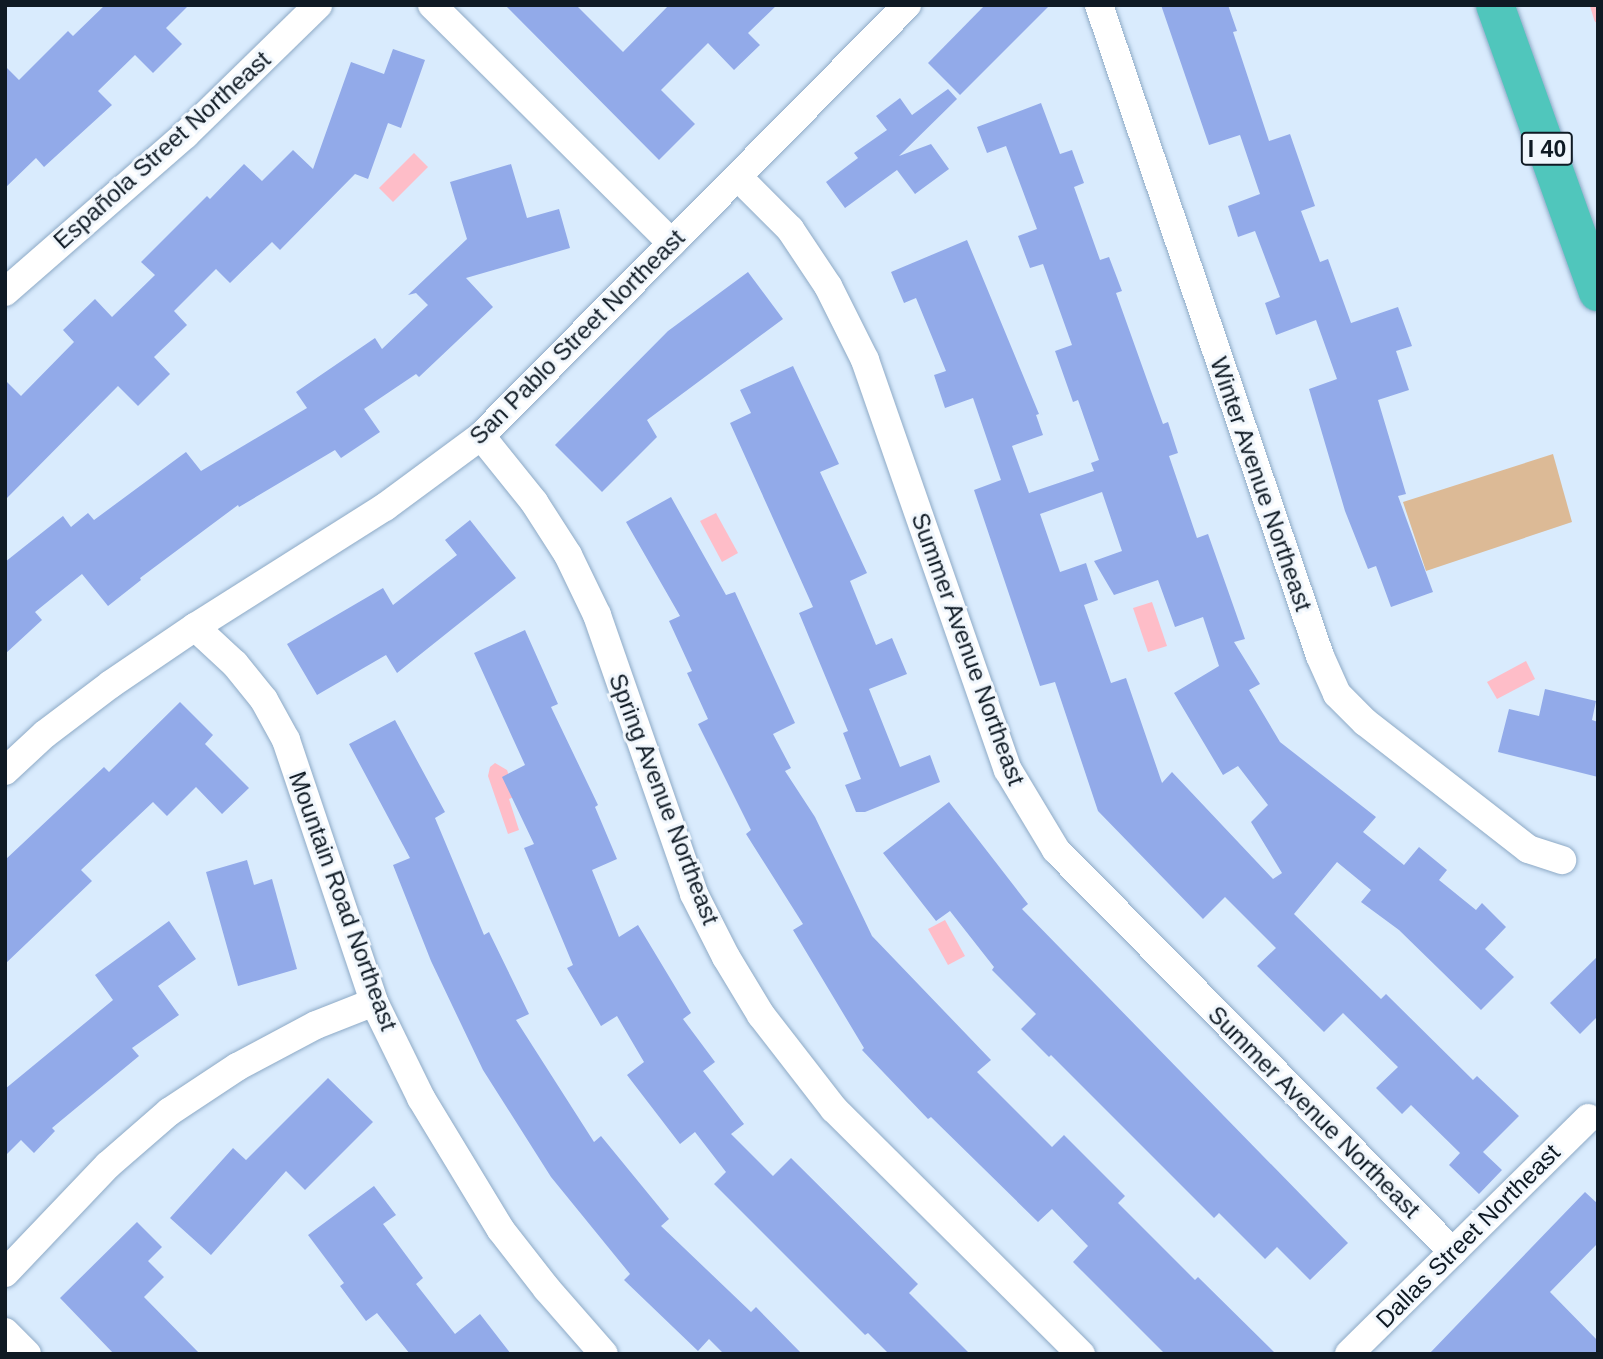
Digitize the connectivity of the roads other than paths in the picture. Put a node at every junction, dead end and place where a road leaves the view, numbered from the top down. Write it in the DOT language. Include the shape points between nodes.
graph roads {
  1 [pos="317,5"];
  2 [pos="432,5"];
  3 [pos="907,5"];
  4 [pos="1099,5"];
  5 [pos="1495,5"];
  6 [pos="738,177"];
  7 [pos="672,243"];
  8 [pos="5,292"];
  9 [pos="1598,292"];
  10 [pos="481,436"];
  11 [pos="195,627"];
  12 [pos="5,771"];
  13 [pos="1562,860"];
  14 [pos="374,1002"];
  15 [pos="1588,1118"];
  16 [pos="1452,1252"];
  17 [pos="5,1273"];
  18 [pos="5,1332"];
  19 [pos="27,1354"];
  20 [pos="604,1354"];
  21 [pos="1081,1354"];
  22 [pos="1349,1354"];
  1 -- 8 [label="street, Española Street Northeast" via="185,135"];
  2 -- 7 [label="street"];
  3 -- 6 [label="street, San Pablo Street Northeast"];
  4 -- 13 [label="street, Winter Avenue Northeast" via="1320,656 1337,694 1365,722 1528,849"];
  5 -- 9 [label="highway, I 40"];
  6 -- 7 [label="street, San Pablo Street Northeast"];
  6 -- 16 [label="street, Summer Avenue Northeast" via="790,229 828,286 865,360 1008,769 1050,841"];
  7 -- 10 [label="street, San Pablo Street Northeast"];
  10 -- 11 [label="street, San Pablo Street Northeast" via="385,507"];
  10 -- 21 [label="street, Spring Avenue Northeast" via="534,502 568,555 597,615 694,894 761,1014 834,1109"];
  11 -- 12 [label="street, San Pablo Street Northeast" via="56,726"];
  11 -- 14 [label="street, Mountain Road Northeast" via="264,700 286,740"];
  14 -- 17 [label="street" via="316,1025 237,1067 169,1112 108,1165"];
  14 -- 20 [label="street, Mountain Road Northeast" via="421,1098 501,1230"];
  15 -- 16 [label="street, Dallas Street Northeast"];
  16 -- 22 [label="street, Dallas Street Northeast"];
  18 -- 19 [label="street"];
}
